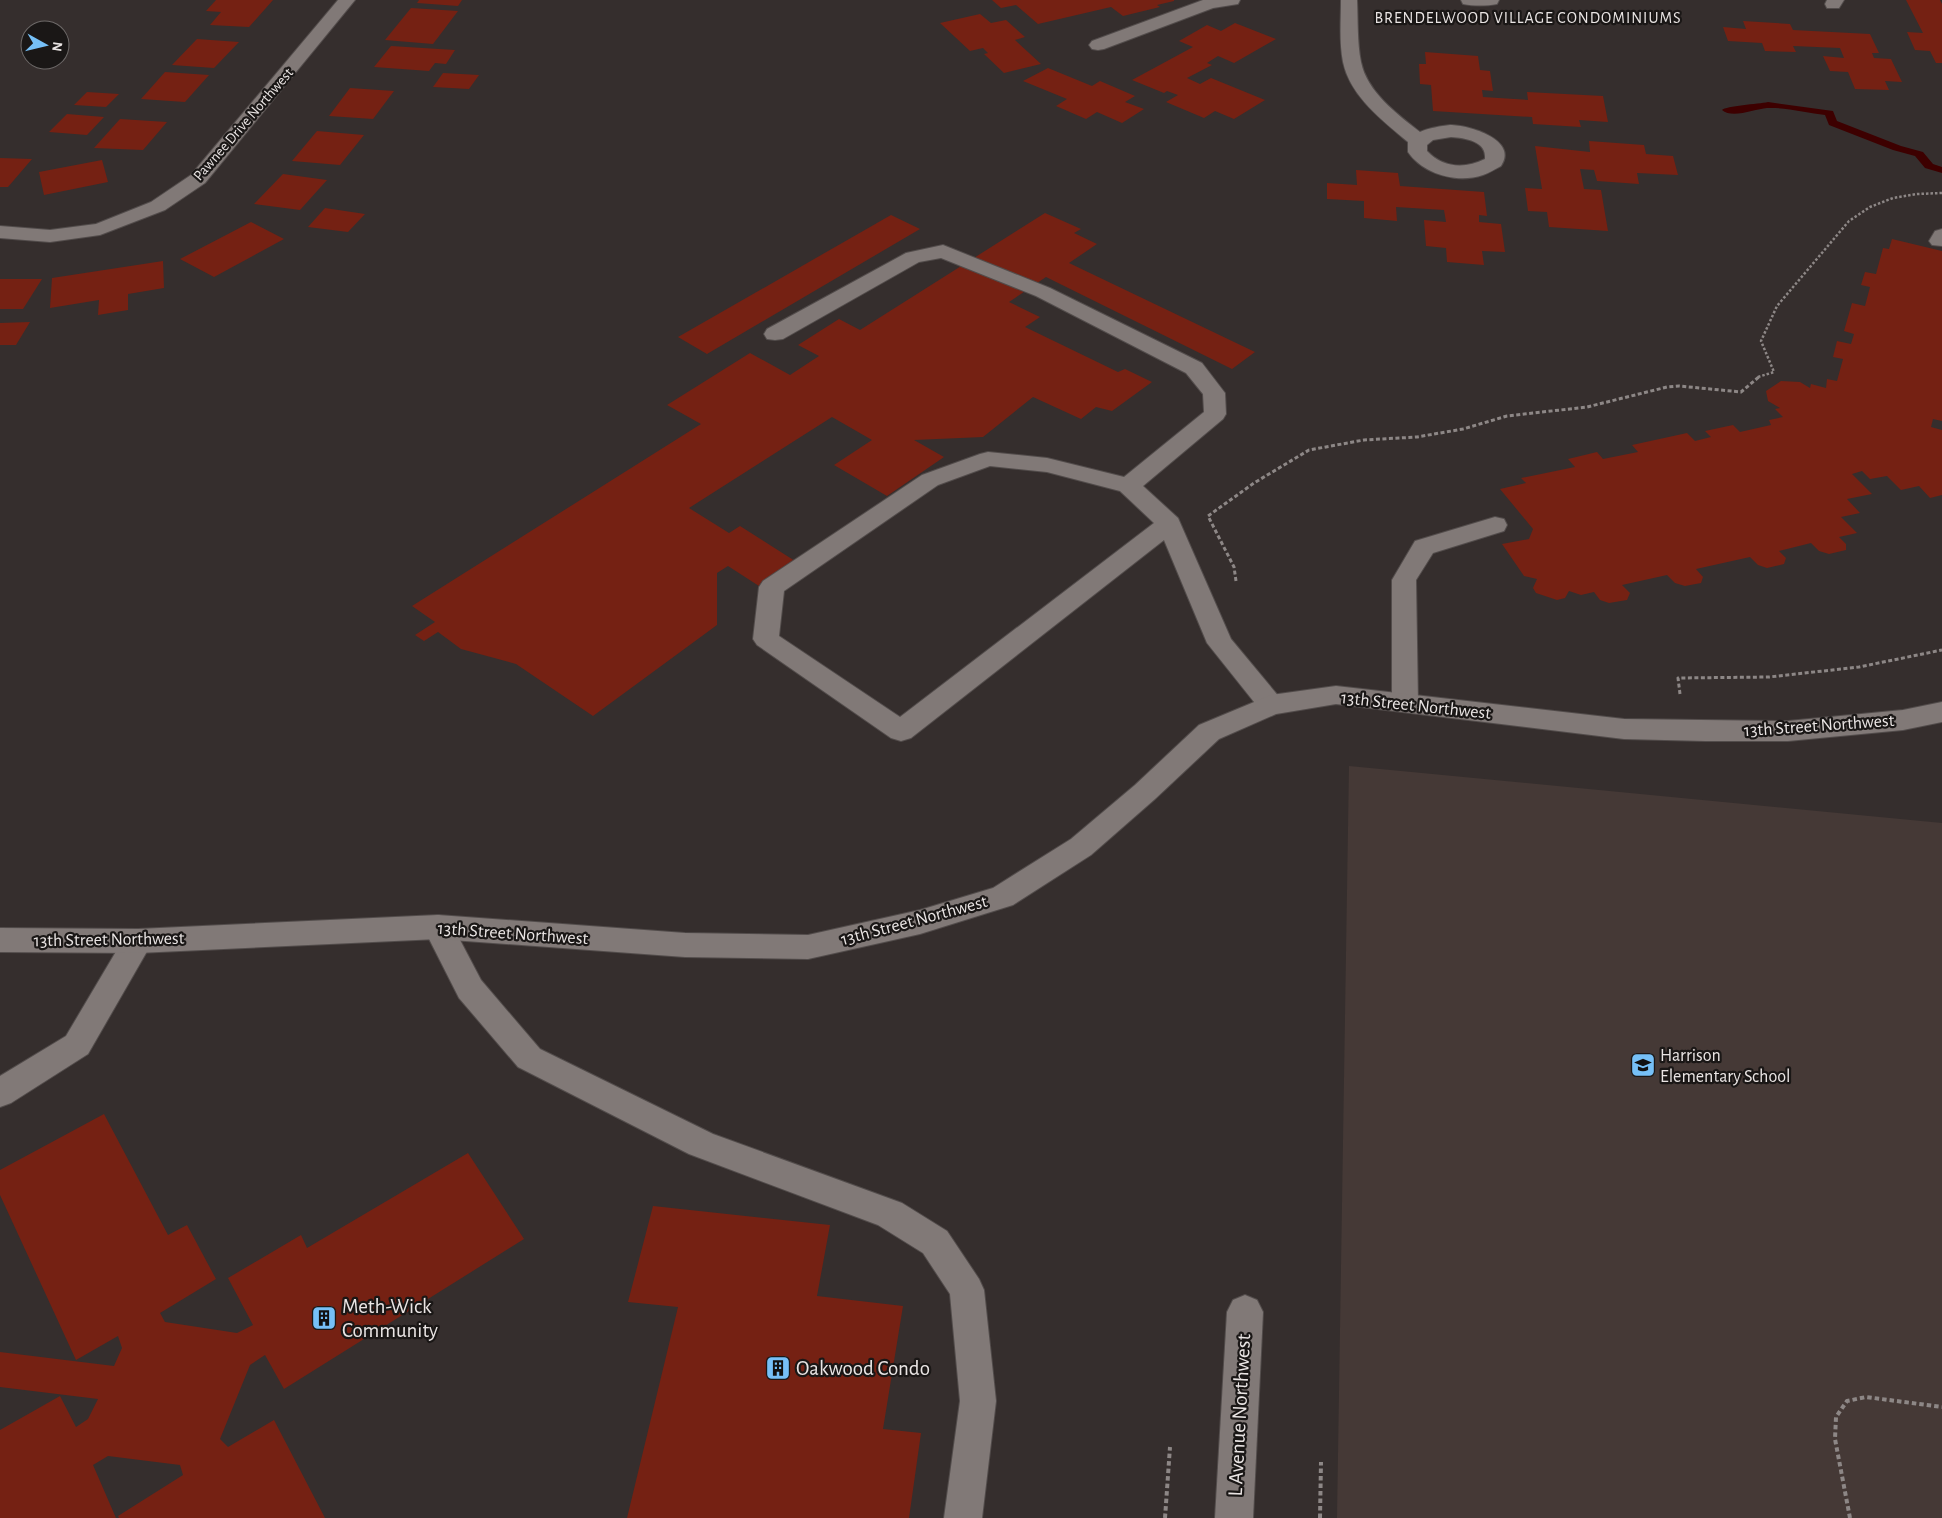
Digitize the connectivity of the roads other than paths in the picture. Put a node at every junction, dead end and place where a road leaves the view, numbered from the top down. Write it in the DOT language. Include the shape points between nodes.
graph roads {
  1 [pos="348,0"];
  2 [pos="1232,0"];
  3 [pos="1349,0"];
  4 [pos="1468,0"];
  5 [pos="1491,0"];
  6 [pos="1098,45"];
  7 [pos="1418,140"];
  8 [pos="0,232"];
  9 [pos="775,334"];
  10 [pos="1128,486"];
  11 [pos="1169,524"];
  12 [pos="1495,525"];
  13 [pos="1405,703"];
  14 [pos="1271,705"];
  15 [pos="1942,712"];
  16 [pos="438,927"];
  17 [pos="0,940"];
  18 [pos="138,941"];
  19 [pos="0,1093"];
  20 [pos="1245,1312"];
  21 [pos="963,1518"];
  22 [pos="1234,1518"];
  1 -- 8 [label="street, Pawnee Drive Northwest" via="198,179 158,206 100,229 50,236"];
  2 -- 6 [label="street" via="1209,4"];
  3 -- 7 [label="street" via="1352,64 1365,89 1386,114"];
  4 -- 5 [label="street"];
  9 -- 10 [label="street" via="913,257 942,251 1043,292 1194,368 1214,392 1216,414"];
  10 -- 11 [label="street"];
  10 -- 11 [label="street" via="1047,465 988,459 930,480 772,587 766,639 901,730"];
  11 -- 14 [label="street" via="1220,643"];
  12 -- 13 [label="street" via="1424,547 1404,580"];
  13 -- 14 [label="street, 13th Street Northwest" via="1336,695"];
  13 -- 15 [label="street, 13th Street Northwest" via="1624,729 1705,731 1788,731 1904,720"];
  14 -- 16 [label="street, 13th Street Northwest" via="1209,732 1146,792 1081,847 1003,897 920,922 808,947 685,945"];
  16 -- 18 [label="street, 13th Street Northwest"];
  16 -- 21 [label="street" via="470,989 529,1058 700,1144 890,1214 935,1242 967,1290 978,1401"];
  17 -- 18 [label="street, 13th Street Northwest"];
  18 -- 19 [label="street" via="76,1045"];
  20 -- 22 [label="street, L Avenue Northwest"];
}
